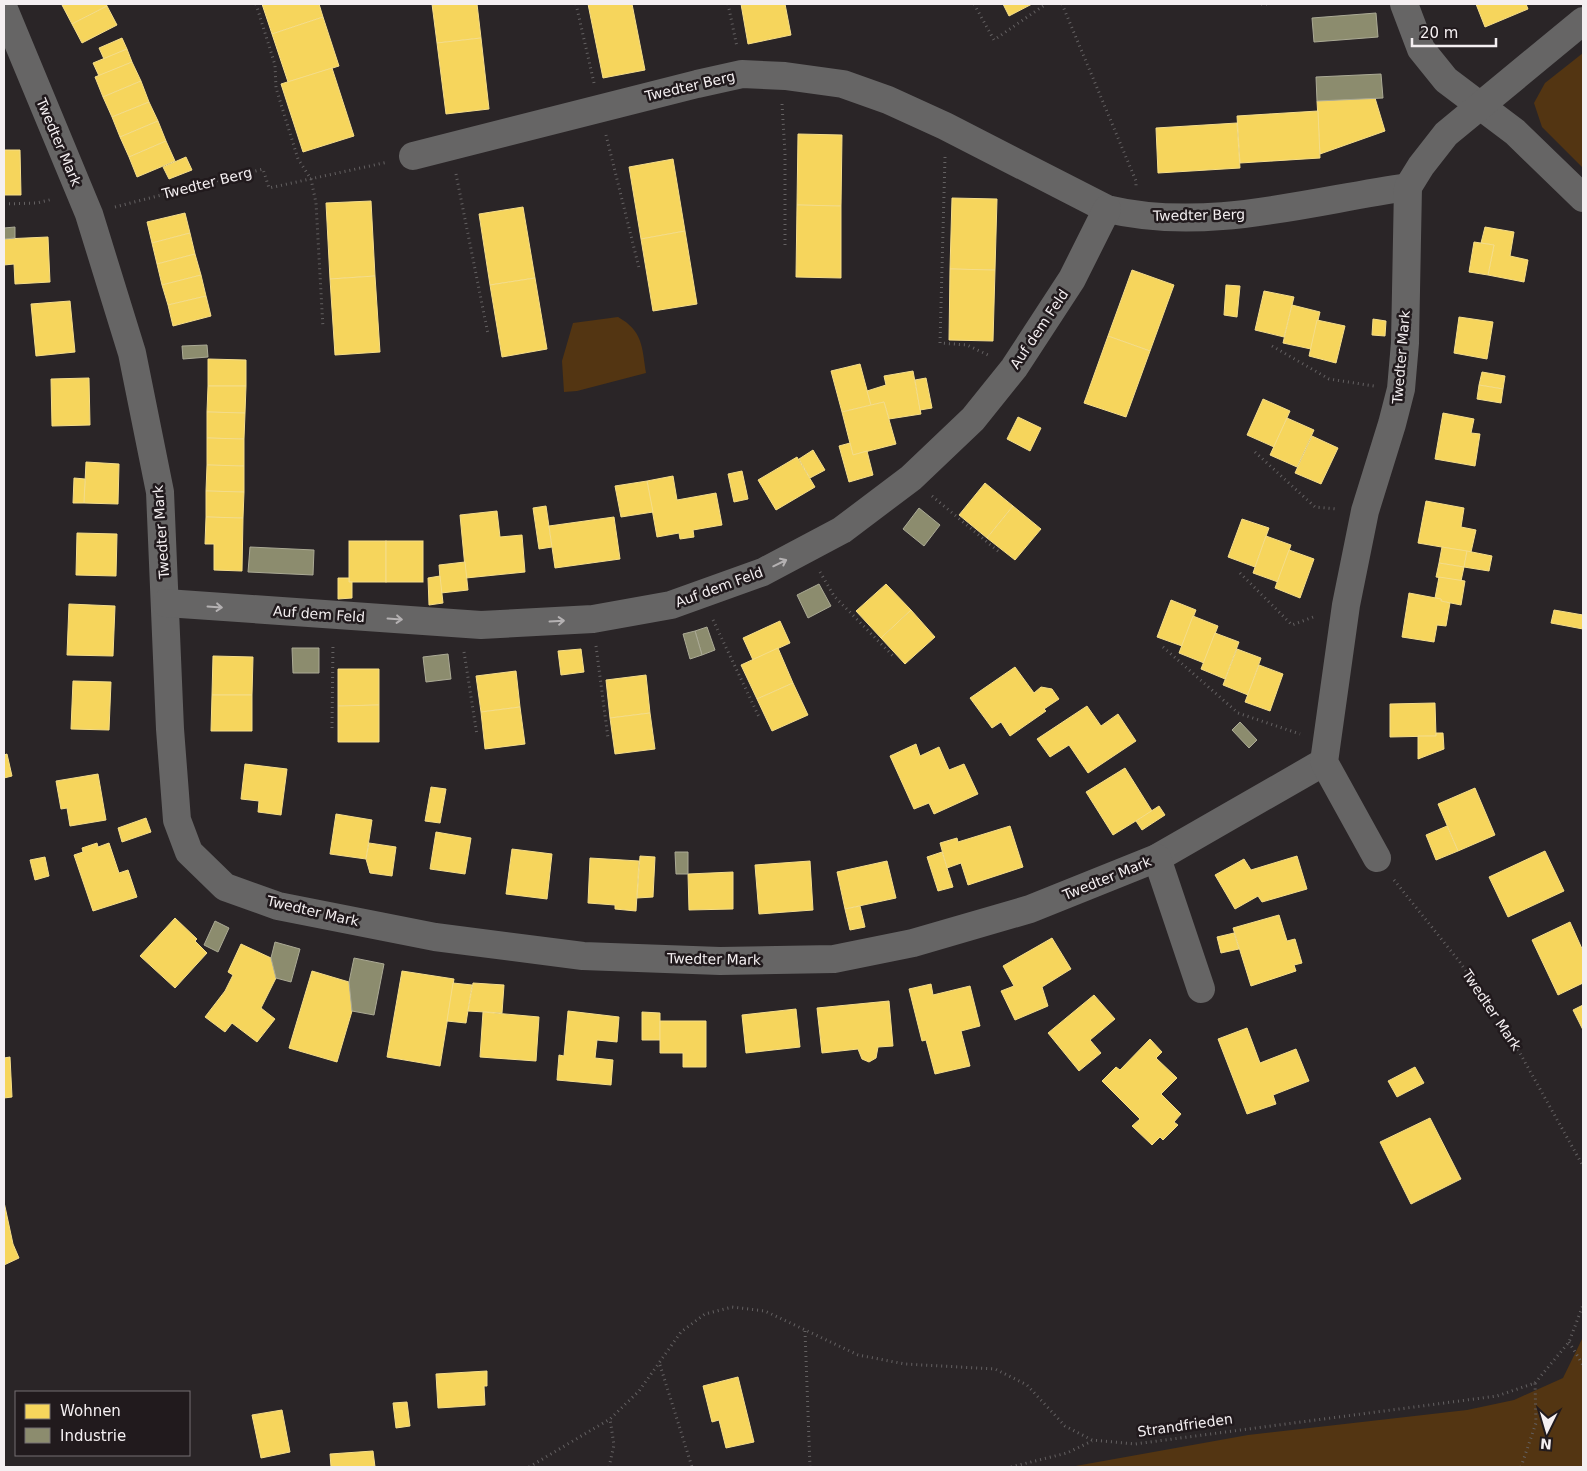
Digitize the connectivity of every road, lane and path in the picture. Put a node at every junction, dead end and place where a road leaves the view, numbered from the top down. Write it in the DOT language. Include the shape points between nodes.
graph roads {
  1 [pos="256,4"];
  2 [pos="576,4"];
  3 [pos="728,4"];
  4 [pos="974,4"];
  5 [pos="1046,4"];
  6 [pos="1062,4"];
  7 [pos="1261,4"];
  8 [pos="1271,4"];
  9 [pos="1404,4"];
  10 [pos="4,9"];
  11 [pos="1583,21"];
  12 [pos="742,74"];
  13 [pos="784,76"];
  14 [pos="1480,105"];
  15 [pos="599,108"];
  16 [pos="946,126"];
  17 [pos="451,147"];
  18 [pos="413,156"];
  19 [pos="311,179"];
  20 [pos="1408,187"];
  21 [pos="1583,198"];
  22 [pos="84,202"];
  23 [pos="4,204"];
  24 [pos="1120,212"];
  25 [pos="785,245"];
  26 [pos="638,268"];
  27 [pos="323,328"];
  28 [pos="488,334"];
  29 [pos="1272,346"];
  30 [pos="993,358"];
  31 [pos="1383,387"];
  32 [pos="1255,452"];
  33 [pos="911,478"];
  34 [pos="1365,511"];
  35 [pos="808,550"];
  36 [pos="999,552"];
  37 [pos="1240,573"];
  38 [pos="702,594"];
  39 [pos="166,603"];
  40 [pos="333,615"];
  41 [pos="1310,618"];
  42 [pos="593,619"];
  43 [pos="481,625"];
  44 [pos="1163,647"];
  45 [pos="893,656"];
  46 [pos="760,718"];
  47 [pos="332,728"];
  48 [pos="477,735"];
  49 [pos="608,738"];
  50 [pos="1326,750"];
  51 [pos="1157,858"];
  52 [pos="1377,858"];
  53 [pos="1201,989"];
  54 [pos="1583,1166"];
  55 [pos="1583,1305"];
  56 [pos="805,1331"];
  57 [pos="1569,1342"];
  58 [pos="660,1364"];
  59 [pos="1583,1365"];
  60 [pos="1535,1383"];
  61 [pos="610,1419"];
  62 [pos="1092,1440"];
  63 [pos="529,1467"];
  64 [pos="609,1467"];
  65 [pos="692,1467"];
  66 [pos="810,1467"];
  67 [pos="1011,1467"];
  68 [pos="1522,1467"];
  1 -- 19 [label="path" via="276,65 276,88 281,106 298,160"];
  2 -- 15 [label="path"];
  3 -- 12 [label="path"];
  4 -- 5 [label="path" via="994,40"];
  6 -- 24 [label="path" via="1136,180"];
  7 -- 8 [label="path"];
  9 -- 14 [label="street" via="1422,49 1446,80"];
  10 -- 22 [label="street, Twedter Mark"];
  11 -- 14 [label="street"];
  12 -- 13 [label="street, Twedter Berg"];
  12 -- 15 [label="street, Twedter Berg"];
  13 -- 16 [label="street, Twedter Berg" via="843,84"];
  13 -- 25 [label="path"];
  14 -- 20 [label="street" via="1446,134"];
  14 -- 21 [label="street" via="1515,132"];
  15 -- 17 [label="street, Twedter Berg"];
  15 -- 26 [label="path"];
  16 -- 24 [label="street, Twedter Berg"];
  16 -- 30 [label="path" via="940,343 967,345"];
  17 -- 18 [label="street, Twedter Berg"];
  17 -- 28 [label="path"];
  18 -- 19 [label="path, Twedter Berg"];
  19 -- 22 [label="path, Twedter Berg" via="269,188 263,169"];
  19 -- 27 [label="path" via="316,203"];
  20 -- 24 [label="street, Twedter Berg" via="1267,213 1174,218"];
  20 -- 34 [label="street, Twedter Mark" via="1401,389"];
  22 -- 23 [label="path"];
  22 -- 39 [label="street, Twedter Mark" via="132,353 160,492"];
  24 -- 33 [label="street, Auf dem Feld" via="1014,368 973,419"];
  29 -- 31 [label="path" via="1329,379"];
  32 -- 34 [label="path" via="1315,507"];
  33 -- 35 [label="street, Auf dem Feld" via="842,530"];
  33 -- 36 [label="path"];
  34 -- 50 [label="street, Twedter Mark" via="1346,605"];
  38 -- 35 [label="street, Auf dem Feld, one-way" via="763,572"];
  35 -- 45 [label="path" via="834,596"];
  37 -- 41 [label="path" via="1292,625"];
  38 -- 42 [label="street, Auf dem Feld" via="671,605"];
  38 -- 46 [label="path"];
  39 -- 40 [label="street, Auf dem Feld, one-way"];
  39 -- 51 [label="street, Twedter Mark" via="177,820 189,852 225,887 278,906 435,937 583,956 720,961 834,958 914,943 1030,909"];
  40 -- 43 [label="street, Auf dem Feld, one-way"];
  40 -- 47 [label="path"];
  43 -- 42 [label="street, Auf dem Feld, one-way"];
  42 -- 49 [label="path"];
  43 -- 48 [label="path" via="480,631 464,647 463,656"];
  44 -- 50 [label="path" via="1238,713 1304,735"];
  50 -- 51 [label="street, Twedter Mark"];
  50 -- 52 [label="street"];
  51 -- 53 [label="street, Twedter Mark"];
  52 -- 54 [label="path, Twedter Mark" via="1459,961 1507,1030"];
  55 -- 57 [label="path"];
  56 -- 58 [label="path, Strandfrieden" via="765,1311 732,1307 705,1314 681,1332"];
  56 -- 62 [label="path, Strandfrieden" via="858,1355 905,1364 995,1369 1027,1385 1065,1426"];
  56 -- 66 [label="path"];
  57 -- 59 [label="path"];
  57 -- 60 [label="path"];
  58 -- 61 [label="path, Strandfrieden" via="639,1391"];
  58 -- 65 [label="path"];
  60 -- 62 [label="path, Strandfrieden" via="1497,1396 1135,1444"];
  60 -- 68 [label="path" via="1536,1423"];
  61 -- 63 [label="path, Strandfrieden"];
  61 -- 64 [label="path" via="614,1445"];
  62 -- 67 [label="path" via="1067,1453"];
}
